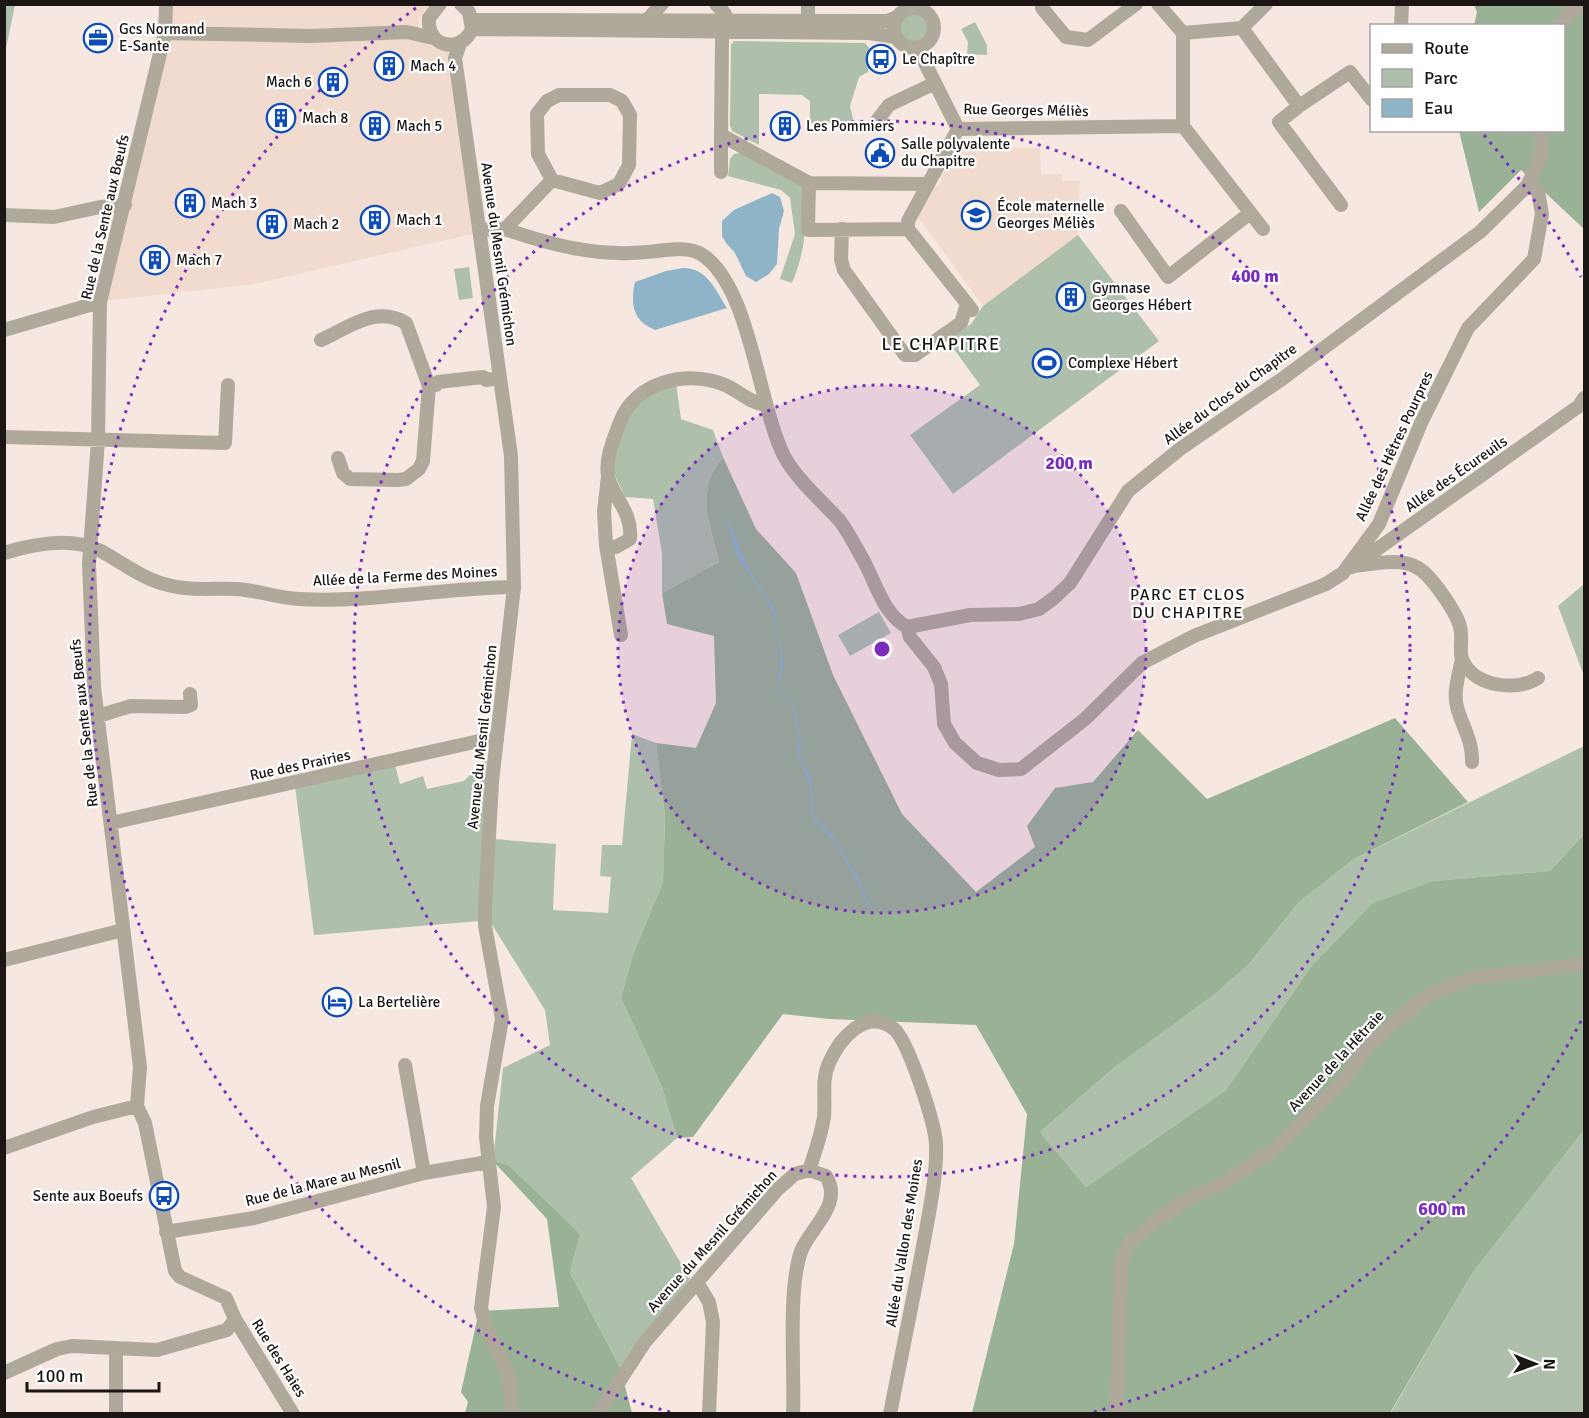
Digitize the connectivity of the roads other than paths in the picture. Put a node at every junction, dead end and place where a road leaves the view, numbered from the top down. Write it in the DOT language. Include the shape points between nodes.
graph roads {
  1 [pos="166,4"];
  2 [pos="461,4"];
  3 [pos="662,4"];
  4 [pos="716,4"];
  5 [pos="808,4"];
  6 [pos="1136,4"];
  7 [pos="1158,4"];
  8 [pos="1266,4"];
  9 [pos="1402,4"];
  10 [pos="1581,4"];
  11 [pos="438,5"];
  12 [pos="1042,8"];
  13 [pos="932,9"];
  14 [pos="897,17"];
  15 [pos="808,20"];
  16 [pos="472,24"];
  17 [pos="1401,24"];
  18 [pos="1561,24"];
  19 [pos="647,25"];
  20 [pos="725,26"];
  21 [pos="1242,28"];
  22 [pos="165,33"];
  23 [pos="1183,33"];
  24 [pos="435,36"];
  25 [pos="896,37"];
  26 [pos="460,44"];
  27 [pos="917,47"];
  28 [pos="455,58"];
  29 [pos="935,83"];
  30 [pos="1370,99"];
  31 [pos="1299,106"];
  32 [pos="873,126"];
  33 [pos="1183,126"];
  34 [pos="958,129"];
  35 [pos="1541,132"];
  36 [pos="721,135"];
  37 [pos="721,172"];
  38 [pos="552,180"];
  39 [pos="809,183"];
  40 [pos="927,184"];
  41 [pos="1527,186"];
  42 [pos="124,205"];
  43 [pos="1341,205"];
  44 [pos="1121,212"];
  45 [pos="1250,213"];
  46 [pos="4,215"];
  47 [pos="505,229"];
  48 [pos="842,229"];
  49 [pos="908,229"];
  50 [pos="1263,229"];
  51 [pos="479,230"];
  52 [pos="100,302"];
  53 [pos="4,330"];
  54 [pos="321,340"];
  55 [pos="493,379"];
  56 [pos="228,385"];
  57 [pos="432,386"];
  58 [pos="1584,398"];
  59 [pos="765,405"];
  60 [pos="4,437"];
  61 [pos="98,440"];
  62 [pos="338,459"];
  63 [pos="608,477"];
  64 [pos="606,545"];
  65 [pos="92,548"];
  66 [pos="4,553"];
  67 [pos="1347,570"];
  68 [pos="514,587"];
  69 [pos="907,627"];
  70 [pos="621,635"];
  71 [pos="1462,659"];
  72 [pos="1538,678"];
  73 [pos="190,694"];
  74 [pos="98,716"];
  75 [pos="497,740"];
  76 [pos="1472,762"];
  77 [pos="111,823"];
  78 [pos="123,930"];
  79 [pos="4,960"];
  80 [pos="1584,964"];
  81 [pos="405,1065"];
  82 [pos="137,1106"];
  83 [pos="4,1148"];
  84 [pos="488,1162"];
  85 [pos="809,1170"];
  86 [pos="424,1173"];
  87 [pos="166,1232"];
  88 [pos="697,1282"];
  89 [pos="235,1319"];
  90 [pos="116,1350"];
  91 [pos="4,1373"];
  92 [pos="116,1413"];
  93 [pos="293,1413"];
  94 [pos="513,1413"];
  95 [pos="598,1413"];
  96 [pos="709,1413"];
  97 [pos="793,1413"];
  98 [pos="890,1413"];
  99 [pos="1117,1413"];
  1 -- 22 [label="street, Rue de la Sente aux Bœufs"];
  2 -- 16 [label="street"];
  3 -- 19 [label="street"];
  4 -- 20 [label="street" via="725,14"];
  5 -- 15 [label="street"];
  6 -- 12 [label="street" via="1088,40 1066,38"];
  7 -- 23 [label="street"];
  8 -- 21 [label="street"];
  9 -- 17 [label="street"];
  10 -- 18 [label="street"];
  11 -- 24 [label="street"];
  13 -- 14 [label="street" via="908,8"];
  13 -- 27 [label="street" via="933,33"];
  14 -- 15 [label="street" via="888,21"];
  14 -- 25 [label="street"];
  15 -- 20 [label="street"];
  16 -- 19 [label="street"];
  16 -- 26 [label="street, Avenue du Mesnil Grémichon"];
  19 -- 20 [label="street"];
  20 -- 25 [label="street"];
  20 -- 36 [label="street"];
  21 -- 23 [label="street"];
  21 -- 31 [label="street"];
  22 -- 24 [label="street" via="318,36 407,32"];
  22 -- 42 [label="street, Rue de la Sente aux Bœufs"];
  23 -- 33 [label="street"];
  24 -- 26 [label="street"];
  24 -- 28 [label="street, Avenue du Mesnil Grémichon"];
  25 -- 27 [label="street" via="907,46"];
  26 -- 28 [label="street, Avenue du Mesnil Grémichon"];
  27 -- 29 [label="street, Rue Georges Méliès"];
  28 -- 51 [label="street, Avenue du Mesnil Grémichon"];
  29 -- 32 [label="street" via="889,105"];
  29 -- 34 [label="street, Rue Georges Méliès"];
  30 -- 31 [label="street" via="1350,72"];
  31 -- 43 [label="street" via="1279,122"];
  33 -- 34 [label="street, Rue Georges Méliès"];
  33 -- 45 [label="street"];
  34 -- 40 [label="street"];
  35 -- 41 [label="street, Allée du Clos du Chapitre" via="1542,154"];
  36 -- 37 [label="street"];
  36 -- 39 [label="street"];
  38 -- 38 [label="street" via="600,193 619,184 629,165 630,115 622,101 610,95 559,94 547,101 537,114 538,154"];
  38 -- 47 [label="street"];
  39 -- 40 [label="street"];
  39 -- 48 [label="street" via="808,230"];
  40 -- 49 [label="street" via="908,221"];
  41 -- 67 [label="street, Allée des Hêtres Pourpres" via="1538,191 1542,214 1534,259 1468,328 1421,423 1379,524"];
  41 -- 69 [label="street, Allée du Clos du Chapitre" via="1480,232 1282,379 1180,449 1128,491 1070,583 1039,609 1019,614 970,615"];
  42 -- 46 [label="street" via="54,217"];
  42 -- 52 [label="street, Rue de la Sente aux Bœufs"];
  44 -- 45 [label="street" via="1168,277"];
  45 -- 50 [label="street"];
  47 -- 51 [label="street"];
  47 -- 59 [label="street, Allée des Hêtres Pourpres" via="549,244 601,254 683,250 697,252 713,262 742,319"];
  48 -- 49 [label="street"];
  48 -- 49 [label="street" via="844,270 905,355 915,356 961,323 970,309"];
  51 -- 55 [label="street, Avenue du Mesnil Grémichon"];
  52 -- 53 [label="street"];
  52 -- 61 [label="street, Rue de la Sente aux Bœufs"];
  54 -- 57 [label="street" via="377,314 397,317 406,323"];
  55 -- 57 [label="street" via="449,380"];
  55 -- 68 [label="street, Avenue du Mesnil Grémichon" via="511,456"];
  56 -- 61 [label="street" via="225,443"];
  57 -- 62 [label="street" via="423,461 413,475 398,480 350,479"];
  58 -- 67 [label="street, Allée des Écureuils" via="1579,406"];
  59 -- 63 [label="street" via="749,402 725,385 694,378 664,381 640,394 622,416 611,444"];
  59 -- 69 [label="street, Allée des Hêtres Pourpres" via="785,457 842,524 882,601 898,622"];
  60 -- 61 [label="street"];
  61 -- 65 [label="street, Rue de la Sente aux Bœufs"];
  63 -- 64 [label="street"];
  63 -- 64 [label="street" via="621,500 631,533 625,544"];
  64 -- 70 [label="street"];
  65 -- 66 [label="street" via="56,543 28,545"];
  65 -- 68 [label="street, Allée de la Ferme des Moines" via="166,585 238,589 298,599"];
  65 -- 74 [label="street, Rue de la Sente aux Bœufs" via="90,620"];
  67 -- 69 [label="street, Allée des Hêtres Pourpres" via="1326,585 1194,636 1142,663 1085,719 1021,769 999,770 977,763 955,743 944,724 941,684 934,667 910,637"];
  67 -- 71 [label="street" via="1383,563 1418,567 1460,626"];
  68 -- 75 [label="street, Avenue du Mesnil Grémichon"];
  71 -- 72 [label="street" via="1471,672 1491,682 1522,685"];
  71 -- 76 [label="street" via="1457,706 1471,743"];
  73 -- 74 [label="street" via="191,705 185,707 131,705"];
  74 -- 77 [label="street, Rue de la Sente aux Bœufs"];
  75 -- 77 [label="street, Rue des Prairies"];
  75 -- 84 [label="street, Avenue du Mesnil Grémichon" via="485,926 502,1019 488,1106"];
  77 -- 78 [label="street, Rue de la Sente aux Bœufs"];
  78 -- 79 [label="street"];
  78 -- 82 [label="street, Rue de la Sente aux Bœufs" via="140,1066"];
  80 -- 99 [label="street, Avenue de la Hêtraie" via="1472,978 1426,996 1370,1044 1341,1084 1276,1148 1222,1184 1187,1200 1129,1243 1121,1262"];
  81 -- 86 [label="street"];
  82 -- 83 [label="street"];
  82 -- 87 [label="street, Rue de la Sente aux Bœufs" via="146,1123"];
  84 -- 86 [label="street, Rue de la Mare au Mesnil"];
  84 -- 94 [label="street, Avenue du Mesnil Grémichon" via="494,1207 481,1308 509,1376"];
  85 -- 88 [label="street, Avenue du Mesnil Grémichon" via="795,1174 778,1189"];
  85 -- 97 [label="street" via="826,1176 832,1186 831,1199 803,1248 796,1272"];
  85 -- 98 [label="street, Allée du Vallon des Moines" via="824,1118 828,1064 848,1031 860,1024 887,1025 905,1046 928,1107 936,1143 923,1245"];
  86 -- 87 [label="street, Rue de la Mare au Mesnil" via="254,1218"];
  87 -- 89 [label="street, Rue des Haies" via="175,1271 226,1298"];
  88 -- 95 [label="street, Avenue du Mesnil Grémichon" via="645,1342"];
  88 -- 96 [label="street" via="709,1302 713,1322"];
  89 -- 90 [label="street" via="227,1330 184,1344 157,1350"];
  89 -- 93 [label="street, Rue des Haies"];
  90 -- 91 [label="street" via="90,1346 57,1349"];
  90 -- 92 [label="street"];
}
